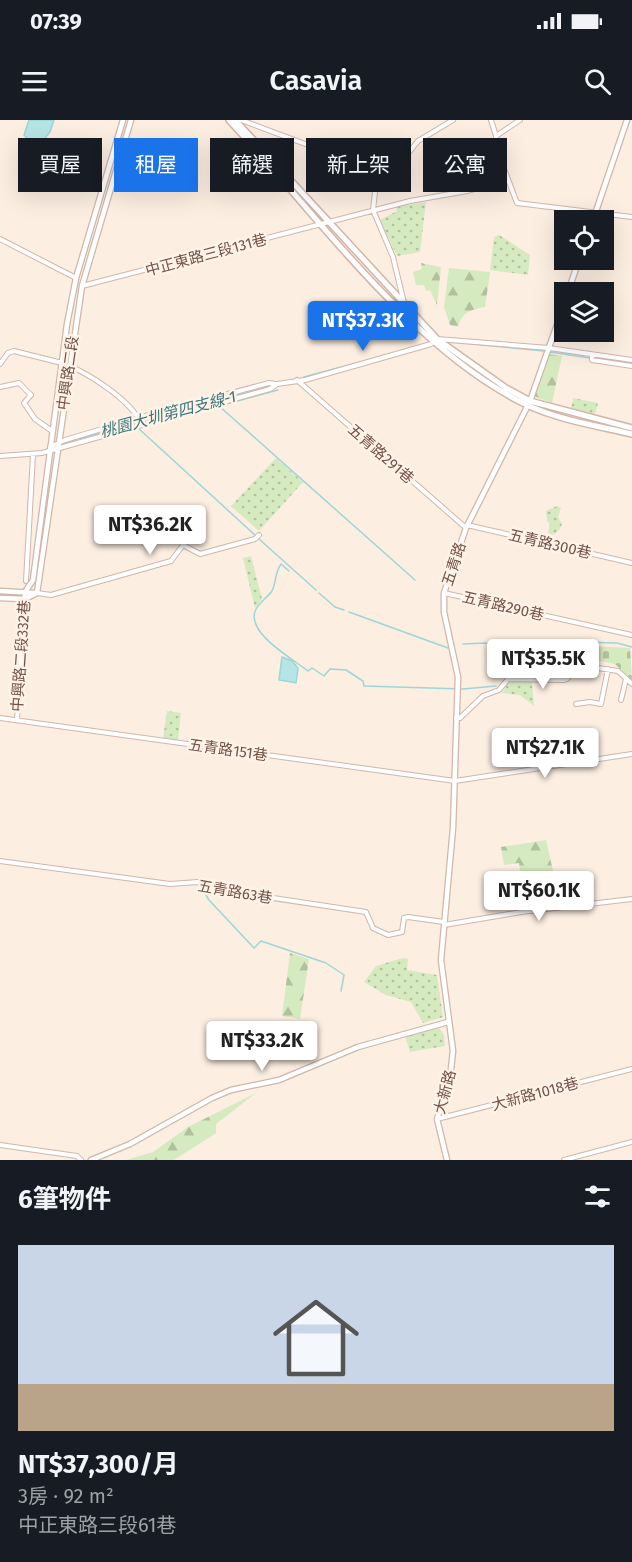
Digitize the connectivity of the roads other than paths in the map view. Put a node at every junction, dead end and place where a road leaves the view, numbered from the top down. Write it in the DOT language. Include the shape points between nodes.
graph roads {
  1 [pos="131,120"];
  2 [pos="229,120"];
  3 [pos="235,120"];
  4 [pos="241,120"];
  5 [pos="453,120"];
  6 [pos="491,120"];
  7 [pos="520,120"];
  8 [pos="627,120"];
  9 [pos="122,122"];
  10 [pos="129,126"];
  11 [pos="496,136"];
  12 [pos="306,145"];
  13 [pos="411,150"];
  14 [pos="507,180"];
  15 [pos="375,192"];
  16 [pos="462,192"];
  17 [pos="373,210"];
  18 [pos="572,210"];
  19 [pos="597,210"];
  20 [pos="614,215"];
  21 [pos="632,217"];
  22 [pos="325,223"];
  23 [pos="0,239"];
  24 [pos="76,278"];
  25 [pos="82,286"];
  26 [pos="405,307"];
  27 [pos="554,334"];
  28 [pos="435,340"];
  29 [pos="549,348"];
  30 [pos="592,355"];
  31 [pos="632,360"];
  32 [pos="62,363"];
  33 [pos="0,364"];
  34 [pos="69,366"];
  35 [pos="632,366"];
  36 [pos="296,379"];
  37 [pos="277,384"];
  38 [pos="0,387"];
  39 [pos="529,403"];
  40 [pos="138,418"];
  41 [pos="632,428"];
  42 [pos="52,431"];
  43 [pos="632,434"];
  44 [pos="58,445"];
  45 [pos="49,449"];
  46 [pos="33,455"];
  47 [pos="0,456"];
  48 [pos="467,526"];
  49 [pos="259,535"];
  50 [pos="632,563"];
  51 [pos="26,581"];
  52 [pos="0,591"];
  53 [pos="25,592"];
  54 [pos="444,592"];
  55 [pos="37,593"];
  56 [pos="0,598"];
  57 [pos="25,599"];
  58 [pos="632,635"];
  59 [pos="608,669"];
  60 [pos="626,678"];
  61 [pos="632,684"];
  62 [pos="621,700"];
  63 [pos="576,704"];
  64 [pos="0,718"];
  65 [pos="456,718"];
  66 [pos="17,720"];
  67 [pos="632,754"];
  68 [pos="455,782"];
  69 [pos="0,861"];
  70 [pos="632,899"];
  71 [pos="444,924"];
  72 [pos="448,1022"];
  73 [pos="632,1069"];
  74 [pos="437,1119"];
  75 [pos="632,1142"];
  76 [pos="0,1145"];
  77 [pos="81,1160"];
  78 [pos="91,1160"];
  79 [pos="447,1160"];
  80 [pos="564,1160"];
  1 -- 10 [label="street, 中興路二段"];
  2 -- 22 [label="main road"];
  3 -- 22 [label="main road"];
  4 -- 12 [label="street"];
  5 -- 13 [label="street" via="418,141"];
  6 -- 11 [label="street"];
  7 -- 11 [label="street"];
  8 -- 19 [label="street"];
  9 -- 10 [label="street"];
  9 -- 24 [label="street, 中興路二段"];
  10 -- 25 [label="street, 中興路二段"];
  14 -- 18 [label="street" via="517,203"];
  15 -- 17 [label="street"];
  16 -- 17 [label="street, 中正東路三段131巷"];
  17 -- 22 [label="street, 中正東路三段131巷"];
  17 -- 26 [label="street" via="393,256"];
  20 -- 21 [label="street"];
  22 -- 25 [label="street, 中正東路三段131巷"];
  22 -- 26 [label="main road"];
  22 -- 28 [label="main road"];
  23 -- 24 [label="street"];
  24 -- 25 [label="street"];
  24 -- 32 [label="street, 中興路二段"];
  25 -- 34 [label="street, 中興路二段"];
  26 -- 28 [label="main road"];
  27 -- 29 [label="street, 五青路"];
  28 -- 29 [label="street"];
  28 -- 36 [label="street" via="305,380"];
  28 -- 39 [label="main road"];
  29 -- 30 [label="street"];
  29 -- 39 [label="street, 五青路"];
  30 -- 31 [label="street"];
  30 -- 35 [label="street" via="591,360"];
  32 -- 33 [label="street" via="14,351"];
  32 -- 34 [label="street"];
  32 -- 42 [label="street, 中興路二段"];
  34 -- 40 [label="street" via="85,372 122,399"];
  34 -- 44 [label="street, 中興路二段"];
  36 -- 37 [label="street"];
  36 -- 48 [label="street, 五青路291巷"];
  37 -- 40 [label="street"];
  37 -- 44 [label="street"];
  38 -- 42 [label="street" via="19,383 31,395 24,403 34,419"];
  39 -- 41 [label="main road"];
  39 -- 43 [label="main road"];
  39 -- 48 [label="street, 五青路"];
  40 -- 44 [label="street"];
  42 -- 45 [label="street, 中興路二段"];
  44 -- 45 [label="street"];
  44 -- 55 [label="street, 中興路二段"];
  45 -- 46 [label="street"];
  45 -- 53 [label="street, 中興路二段" via="33,580"];
  46 -- 47 [label="street"];
  46 -- 51 [label="street"];
  48 -- 50 [label="street, 五青路300巷"];
  48 -- 54 [label="street, 五青路"];
  49 -- 55 [label="street" via="200,554 183,545 171,561 51,595"];
  52 -- 53 [label="street"];
  53 -- 55 [label="street"];
  53 -- 57 [label="street, 中興路二段332巷"];
  54 -- 58 [label="street, 五青路290巷"];
  54 -- 65 [label="street, 五青路" via="444,612 458,677"];
  55 -- 57 [label="street"];
  56 -- 57 [label="street"];
  57 -- 66 [label="street, 中興路二段332巷"];
  59 -- 60 [label="street"];
  59 -- 63 [label="street" via="601,704"];
  59 -- 65 [label="street" via="578,665 567,679 508,679 499,690 483,696"];
  60 -- 61 [label="street"];
  60 -- 62 [label="street"];
  64 -- 66 [label="street, 五青路151巷"];
  65 -- 68 [label="street, 五青路"];
  66 -- 68 [label="street, 五青路151巷"];
  67 -- 68 [label="street, 五青路151巷"];
  68 -- 71 [label="street, 五青路"];
  69 -- 71 [label="street, 五青路63巷" via="170,884 198,882 207,888 366,912 373,928 388,935 402,932 404,918 408,916"];
  70 -- 71 [label="street"];
  71 -- 72 [label="street, 五青路" via="441,960"];
  72 -- 74 [label="street, 大新路" via="452,1067"];
  72 -- 78 [label="street" via="358,1047 279,1080 231,1090 130,1144"];
  73 -- 74 [label="street, 大新路1018巷"];
  74 -- 79 [label="street, 大新路"];
  75 -- 80 [label="street"];
  76 -- 77 [label="street" via="77,1156"];
}
